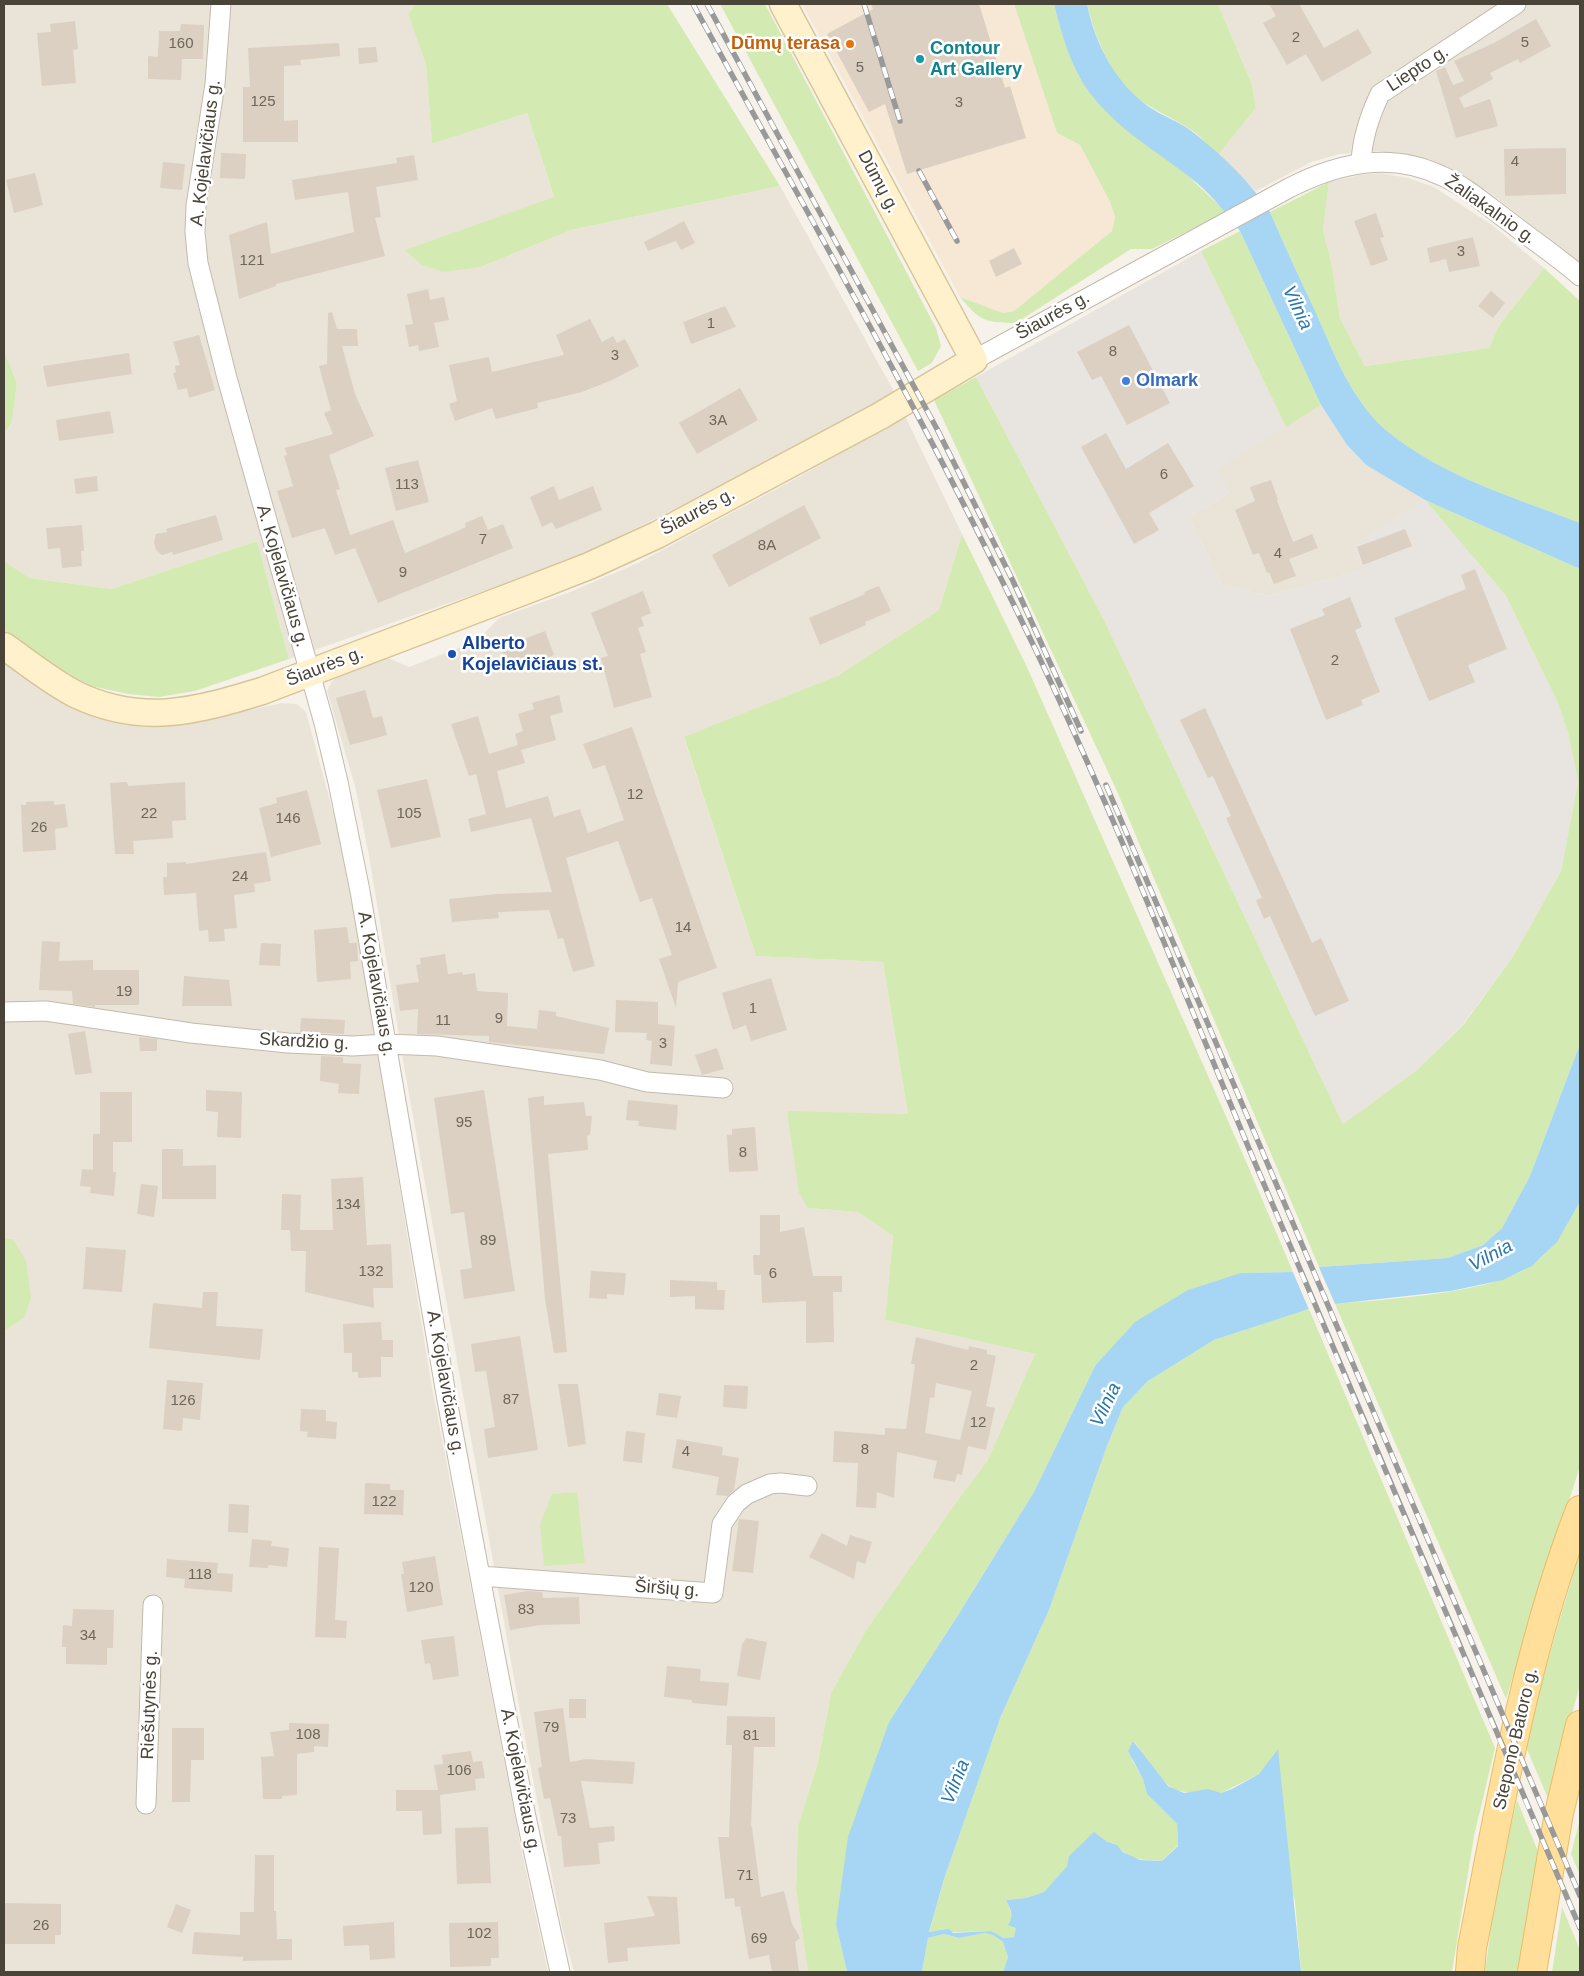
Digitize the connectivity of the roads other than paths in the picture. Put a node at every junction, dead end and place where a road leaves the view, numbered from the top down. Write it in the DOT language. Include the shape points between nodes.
graph roads {
  1 [pos="221,4"];
  2 [pos="782,4"];
  3 [pos="1516,4"];
  4 [pos="1361,163"];
  5 [pos="1580,276"];
  6 [pos="974,360"];
  7 [pos="4,646"];
  8 [pos="309,673"];
  9 [pos="4,1012"];
  10 [pos="386,1044"];
  11 [pos="723,1088"];
  12 [pos="808,1486"];
  13 [pos="1580,1510"];
  14 [pos="480,1576"];
  15 [pos="153,1605"];
  16 [pos="1580,1725"];
  17 [pos="146,1804"];
  18 [pos="560,1972"];
  19 [pos="1470,1972"];
  20 [pos="1532,1972"];
  1 -- 8 [label="street, A. Kojelavičiaus g." via="215,84 196,206 198,263 226,378"];
  2 -- 6 [label="main road, Dūmų g."];
  3 -- 4 [label="street, Liepto g." via="1380,94 1362,142"];
  4 -- 5 [label="street, Žaliakalnio g." via="1415,166 1443,176 1478,198"];
  4 -- 6 [label="street, Šiaurės g." via="1336,168 1289,188"];
  6 -- 8 [label="main road, Šiaurės g." via="880,416 657,535 539,586"];
  7 -- 8 [label="main road, Šiaurės g." via="76,694 104,705 151,714 212,706"];
  8 -- 10 [label="street, A. Kojelavičiaus g." via="338,782"];
  9 -- 10 [label="street, Skardžio g." via="46,1011 190,1033 288,1043"];
  10 -- 11 [label="street, Skardžio g." via="437,1046 600,1070 647,1082"];
  10 -- 14 [label="street, A. Kojelavičiaus g."];
  12 -- 14 [label="street, Širšių g." via="770,1484 746,1494 736,1503 722,1524 713,1592"];
  13 -- 19 [label="main road, Stepono Batoro g." via="1536,1651 1503,1789"];
  14 -- 18 [label="street, A. Kojelavičiaus g." via="526,1817"];
  15 -- 17 [label="street, Riešutynės g."];
  16 -- 20 [label="main road" via="1559,1813"];
}
